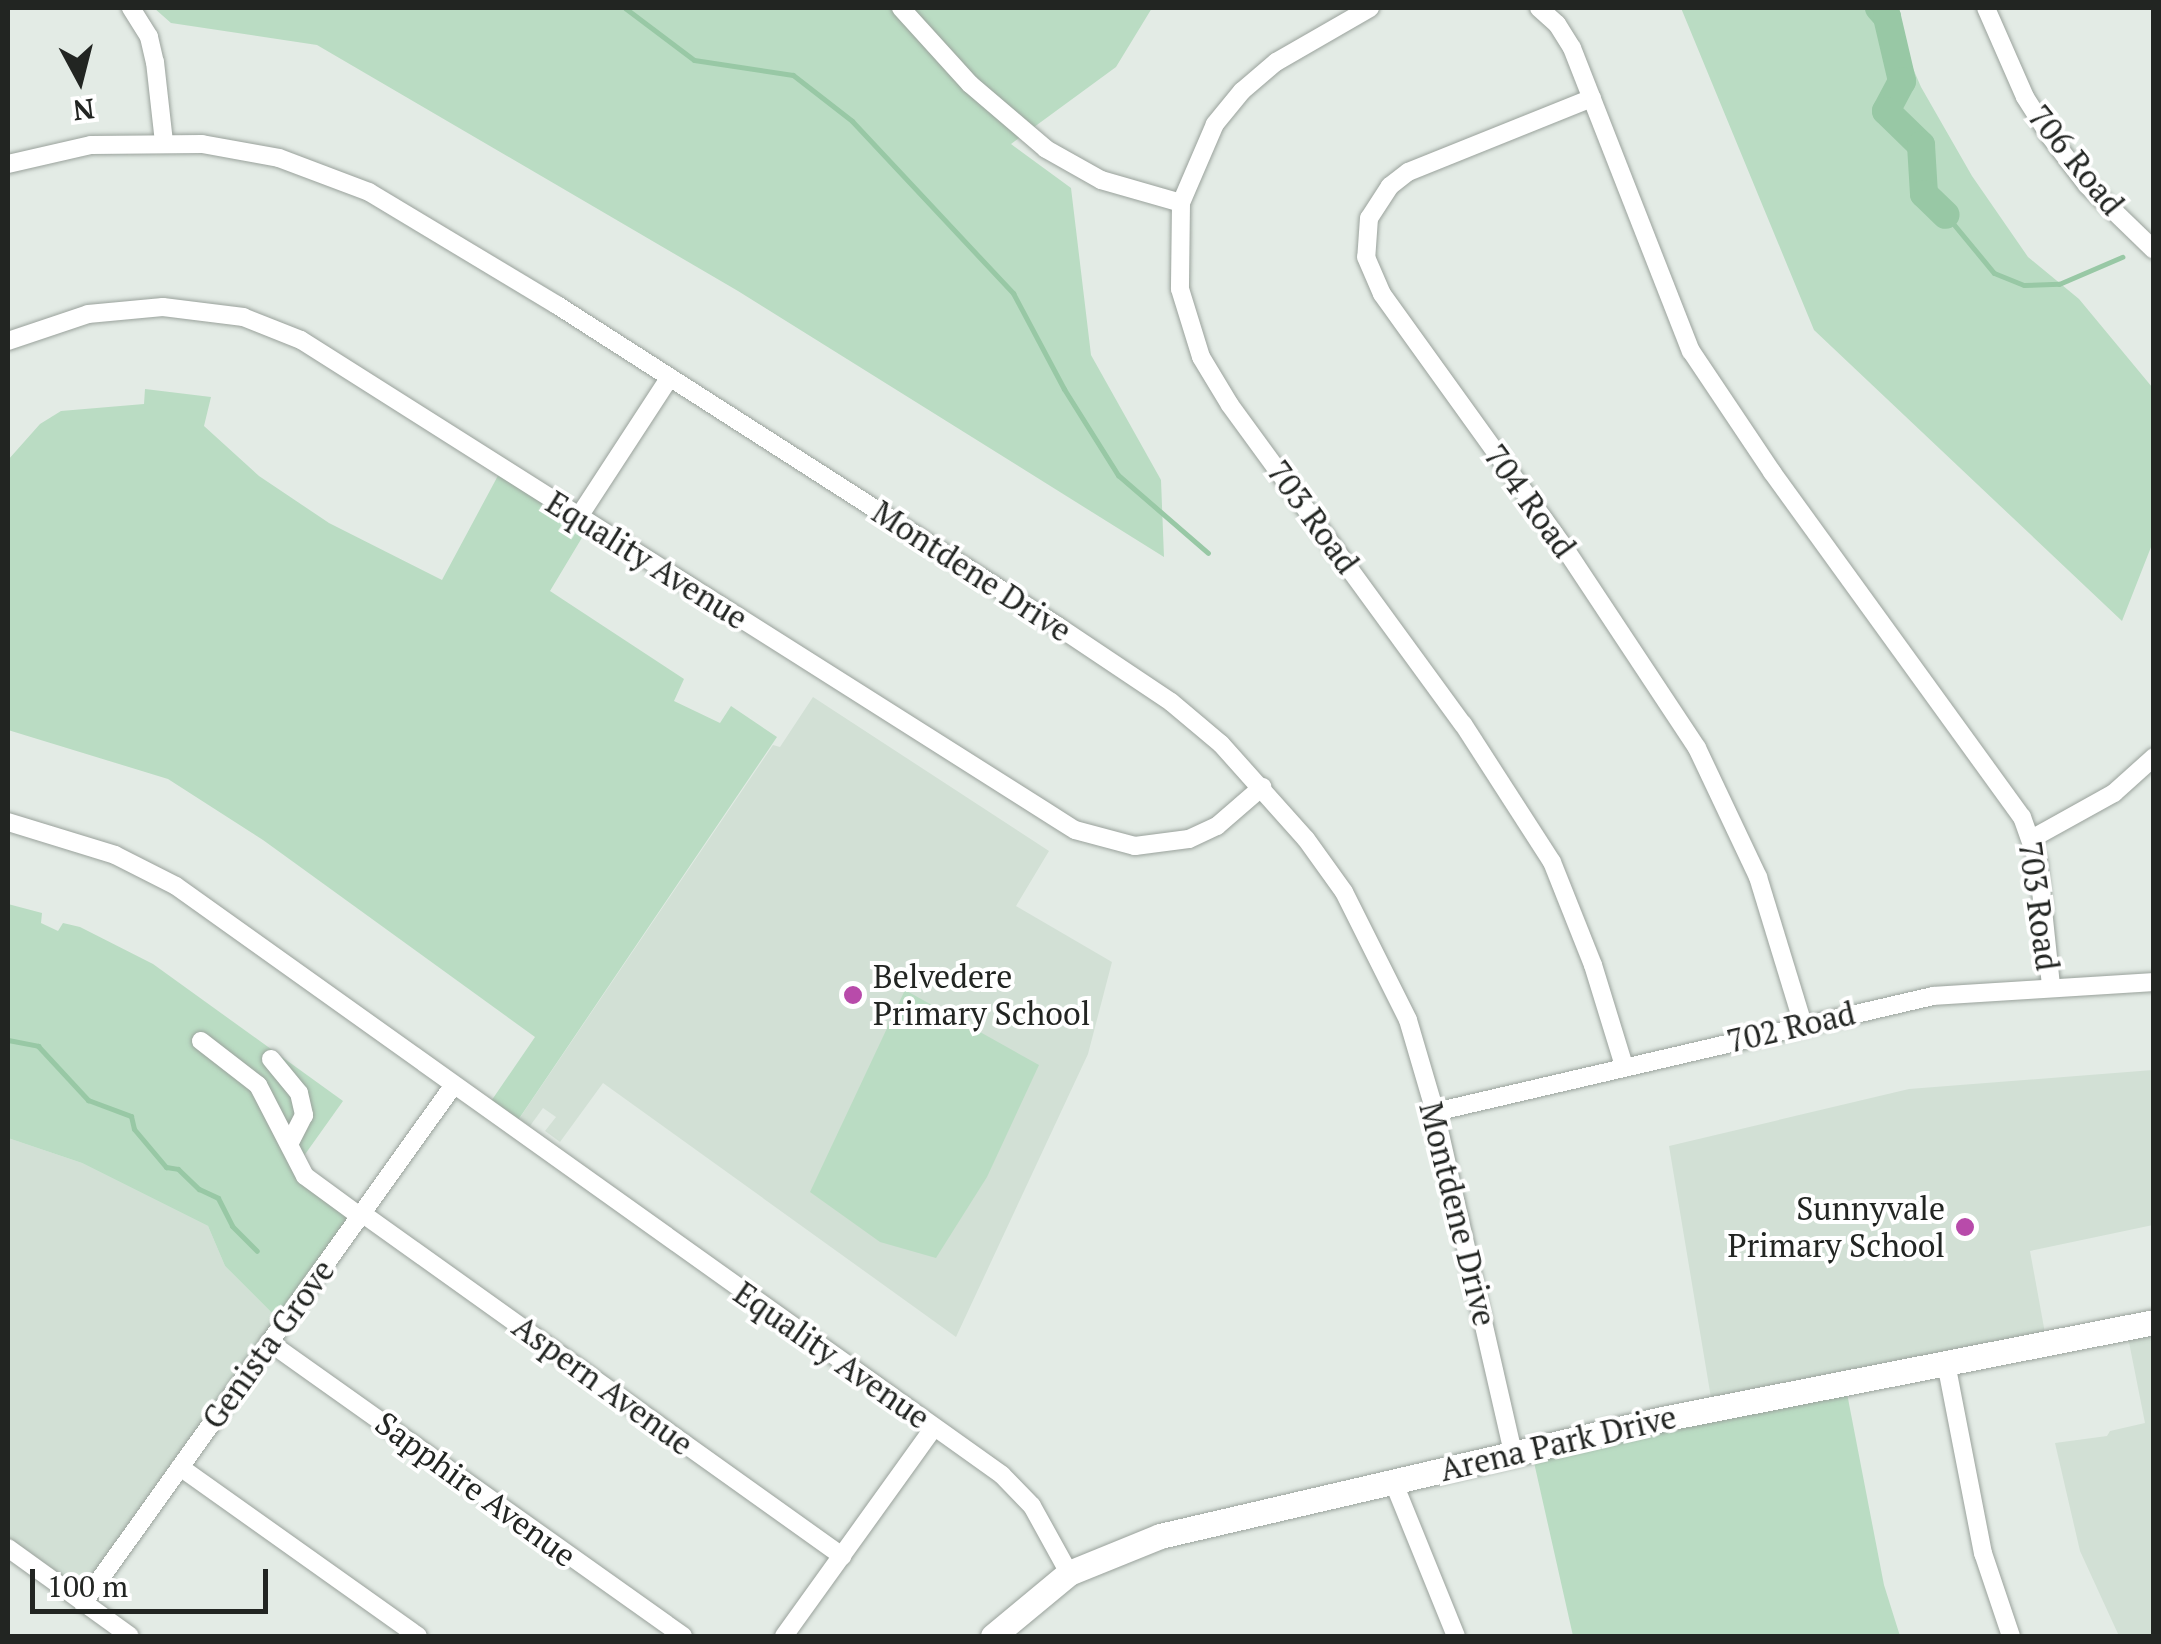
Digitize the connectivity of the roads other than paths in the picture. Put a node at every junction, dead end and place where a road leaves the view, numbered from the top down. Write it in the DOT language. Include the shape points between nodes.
graph roads {
  1 [pos="131,8"];
  2 [pos="901,8"];
  3 [pos="1370,8"];
  4 [pos="1539,8"];
  5 [pos="1986,8"];
  6 [pos="1592,98"];
  7 [pos="164,142"];
  8 [pos="8,164"];
  9 [pos="1181,202"];
  10 [pos="2154,250"];
  11 [pos="8,341"];
  12 [pos="670,377"];
  13 [pos="578,518"];
  14 [pos="2154,757"];
  15 [pos="1262,787"];
  16 [pos="8,822"];
  17 [pos="2033,838"];
  18 [pos="2154,982"];
  19 [pos="2051,986"];
  20 [pos="1803,1024"];
  21 [pos="201,1041"];
  22 [pos="271,1059"];
  23 [pos="1624,1066"];
  24 [pos="453,1086"];
  25 [pos="1435,1112"];
  26 [pos="290,1142"];
  27 [pos="362,1216"];
  28 [pos="2154,1322"];
  29 [pos="269,1342"];
  30 [pos="1946,1363"];
  31 [pos="934,1428"];
  32 [pos="1514,1452"];
  33 [pos="180,1467"];
  34 [pos="1393,1481"];
  35 [pos="8,1548"];
  36 [pos="842,1556"];
  37 [pos="1069,1573"];
  38 [pos="83,1602"];
  39 [pos="130,1636"];
  40 [pos="418,1636"];
  41 [pos="683,1636"];
  42 [pos="784,1636"];
  43 [pos="992,1636"];
  44 [pos="1456,1636"];
  45 [pos="2012,1636"];
  1 -- 7 [label="street" via="156,62"];
  2 -- 9 [label="street" via="970,84 1046,150 1101,180"];
  3 -- 9 [label="street, 703 Road" via="1297,48 1242,90 1200,150"];
  4 -- 6 [label="street, 703 Road" via="1572,48"];
  5 -- 10 [label="street, 706 Road" via="2049,136 2087,185"];
  6 -- 17 [label="street, 703 Road" via="1691,351 2005,788"];
  6 -- 20 [label="street, 704 Road" via="1408,172 1369,218 1366,258 1382,294 1564,547 1697,748 1762,888"];
  7 -- 8 [label="street, Montdene Drive" via="66,148"];
  7 -- 12 [label="street, Montdene Drive" via="279,158 370,192"];
  9 -- 23 [label="street, 703 Road" via="1180,289 1202,358 1463,724 1552,862"];
  11 -- 13 [label="street, Equality Avenue" via="123,309 243,318 302,340"];
  12 -- 13 [label="street"];
  12 -- 15 [label="street, Montdene Drive" via="1170,702"];
  13 -- 15 [label="street, Equality Avenue" via="1075,830 1136,846 1189,838 1217,826"];
  14 -- 17 [label="street" via="2114,794"];
  15 -- 25 [label="street, Montdene Drive" via="1344,892 1374,947 1408,1020"];
  16 -- 24 [label="street, Equality Avenue" via="150,870"];
  17 -- 19 [label="street, 703 Road"];
  18 -- 19 [label="street, 702 Road"];
  19 -- 20 [label="street, 702 Road" via="1933,996"];
  20 -- 23 [label="street, 702 Road"];
  21 -- 26 [label="street, Aspern Avenue" via="258,1085"];
  22 -- 26 [label="street" via="299,1093 304,1115"];
  23 -- 25 [label="street, 702 Road"];
  24 -- 27 [label="street, Genista Grove"];
  24 -- 31 [label="street, Equality Avenue"];
  25 -- 32 [label="street, Montdene Drive"];
  26 -- 27 [label="street, Aspern Avenue" via="306,1176"];
  27 -- 29 [label="street, Genista Grove"];
  27 -- 36 [label="street, Aspern Avenue"];
  28 -- 30 [label="street, Arena Park Drive"];
  29 -- 33 [label="street, Genista Grove"];
  29 -- 41 [label="street, Sapphire Avenue"];
  30 -- 32 [label="street, Arena Park Drive"];
  30 -- 45 [label="street" via="1983,1553"];
  31 -- 36 [label="street"];
  31 -- 37 [label="street, Equality Avenue" via="1016,1488"];
  32 -- 34 [label="street, Arena Park Drive"];
  33 -- 38 [label="street, Genista Grove"];
  33 -- 40 [label="street"];
  34 -- 37 [label="street, Arena Park Drive" via="1160,1536"];
  34 -- 44 [label="street"];
  35 -- 38 [label="street"];
  36 -- 42 [label="street"];
  37 -- 43 [label="street, Arena Park Drive"];
  38 -- 39 [label="street"];
}
